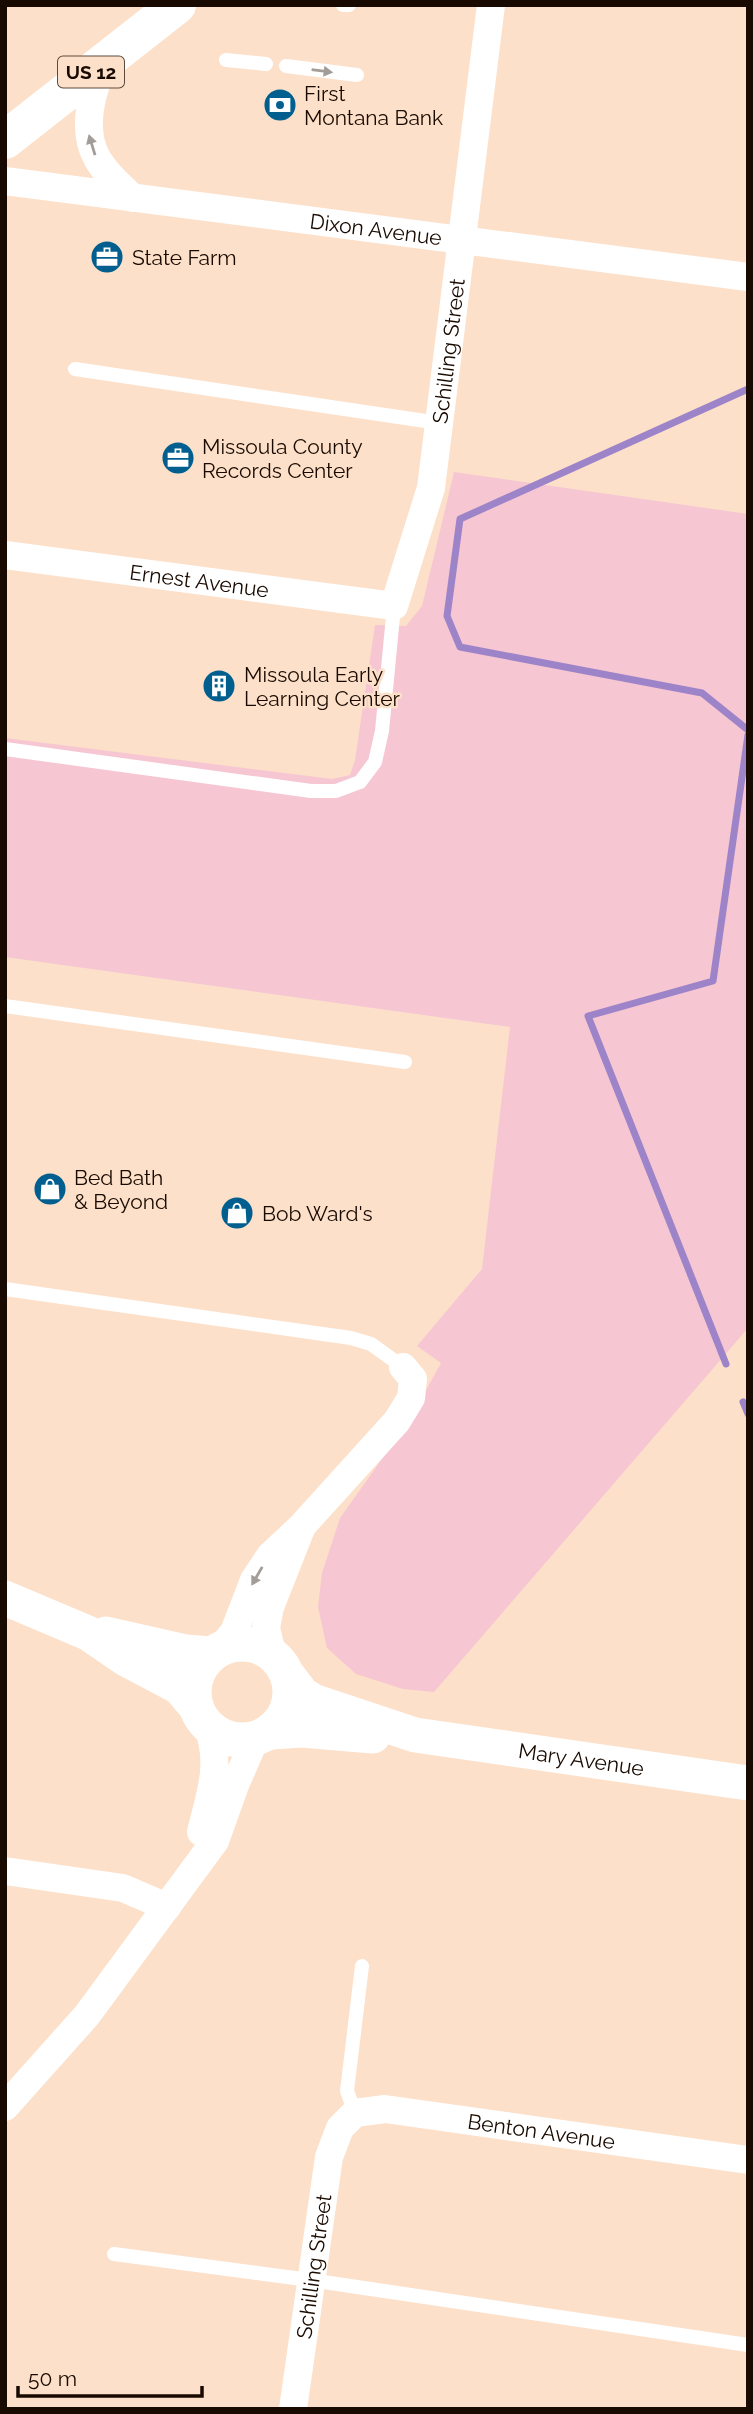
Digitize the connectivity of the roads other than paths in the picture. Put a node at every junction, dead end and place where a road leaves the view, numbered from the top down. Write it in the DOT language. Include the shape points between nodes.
graph roads {
  1 [pos="177,5"];
  2 [pos="342,5"];
  3 [pos="349,5"];
  4 [pos="491,5"];
  5 [pos="107,60"];
  6 [pos="226,60"];
  7 [pos="266,64"];
  8 [pos="286,66"];
  9 [pos="357,75"];
  10 [pos="5,140"];
  11 [pos="5,181"];
  12 [pos="133,198"];
  13 [pos="460,238"];
  14 [pos="748,277"];
  15 [pos="75,369"];
  16 [pos="439,423"];
  17 [pos="5,555"];
  18 [pos="394,606"];
  19 [pos="5,749"];
  20 [pos="5,1006"];
  21 [pos="405,1062"];
  22 [pos="5,1289"];
  23 [pos="402,1367"];
  24 [pos="302,1525"];
  25 [pos="5,1598"];
  26 [pos="78,1629"];
  27 [pos="216,1651"];
  28 [pos="280,1665"];
  29 [pos="202,1717"];
  30 [pos="263,1735"];
  31 [pos="415,1735"];
  32 [pos="748,1783"];
  33 [pos="5,1871"];
  34 [pos="167,1907"];
  35 [pos="362,1966"];
  36 [pos="5,2107"];
  37 [pos="347,2120"];
  38 [pos="748,2160"];
  39 [pos="114,2254"];
  40 [pos="310,2280"];
  41 [pos="748,2345"];
  42 [pos="293,2409"];
  1 -- 5 [label="highway, US 12"];
  2 -- 3 [label="lane"];
  4 -- 13 [label="street, Schilling Street"];
  5 -- 10 [label="highway, US 12"];
  12 -- 5 [label="street, one-way" via="109,176 89,144 93,86"];
  6 -- 7 [label="lane"];
  8 -- 9 [label="lane, one-way"];
  11 -- 12 [label="street, Dixon Avenue"];
  12 -- 13 [label="street, Dixon Avenue"];
  13 -- 14 [label="street, Dixon Avenue"];
  13 -- 16 [label="street, Schilling Street"];
  15 -- 16 [label="lane"];
  16 -- 18 [label="street, Schilling Street" via="431,488"];
  17 -- 18 [label="street, Ernest Avenue"];
  18 -- 19 [label="lane" via="375,762 359,782 336,791"];
  20 -- 21 [label="lane"];
  22 -- 23 [label="lane" via="351,1338 371,1344"];
  23 -- 24 [label="street" via="413,1379 411,1398 397,1421"];
  24 -- 27 [label="street, one-way" via="270,1556 254,1580 234,1632"];
  24 -- 28 [label="street" via="266,1628"];
  25 -- 26 [label="street"];
  26 -- 27 [label="street" via="186,1652"];
  26 -- 29 [label="street" via="179,1687"];
  27 -- 28 [label="street" via="233,1644 260,1647"];
  27 -- 29 [label="street" via="196,1677 193,1692"];
  28 -- 30 [label="street" via="291,1692 289,1707 281,1721"];
  28 -- 31 [label="street, Mary Avenue" via="313,1701"];
  29 -- 30 [label="street" via="222,1737 239,1741"];
  29 -- 34 [label="street" via="215,1745 212,1788 196,1854"];
  30 -- 31 [label="street, Mary Avenue" via="302,1730 375,1737"];
  30 -- 34 [label="street" via="235,1785 215,1841"];
  31 -- 32 [label="street, Mary Avenue"];
  33 -- 34 [label="street" via="122,1888"];
  34 -- 36 [label="street" via="87,2015"];
  35 -- 37 [label="lane"];
  37 -- 38 [label="street, Benton Avenue" via="385,2109"];
  37 -- 40 [label="street, Schilling Street" via="329,2157"];
  39 -- 40 [label="lane"];
  40 -- 41 [label="lane"];
  40 -- 42 [label="street, Schilling Street"];
}
